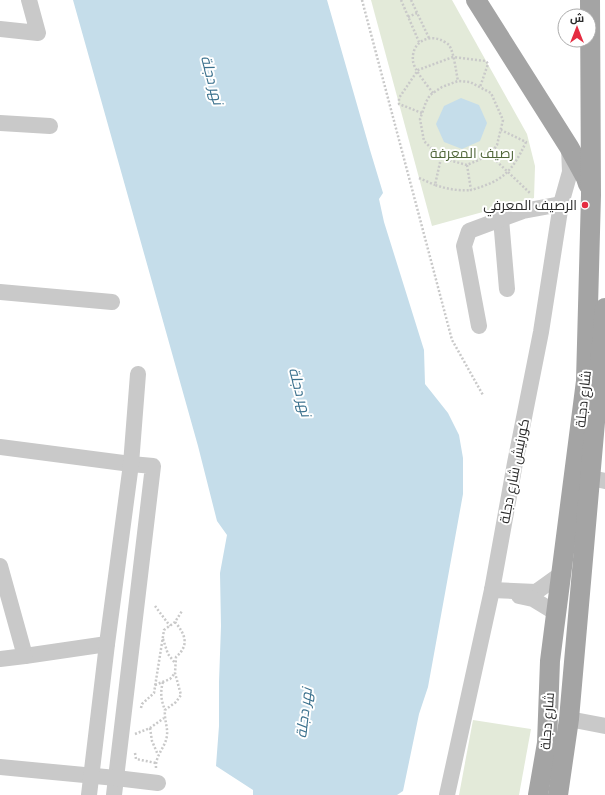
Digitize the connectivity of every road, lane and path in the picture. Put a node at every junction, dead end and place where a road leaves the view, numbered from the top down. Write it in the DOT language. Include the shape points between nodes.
graph roads {
  1 [pos="29,0"];
  2 [pos="362,0"];
  3 [pos="401,0"];
  4 [pos="411,0"];
  5 [pos="476,0"];
  6 [pos="590,0"];
  7 [pos="417,13"];
  8 [pos="408,17"];
  9 [pos="0,29"];
  10 [pos="429,38"];
  11 [pos="419,42"];
  12 [pos="453,57"];
  13 [pos="418,70"];
  14 [pos="458,81"];
  15 [pos="480,87"];
  16 [pos="433,93"];
  17 [pos="422,113"];
  18 [pos="0,123"];
  19 [pos="50,126"];
  20 [pos="501,130"];
  21 [pos="569,147"];
  22 [pos="490,154"];
  23 [pos="440,158"];
  24 [pos="467,165"];
  25 [pos="508,172"];
  26 [pos="419,178"];
  27 [pos="435,185"];
  28 [pos="471,190"];
  29 [pos="530,193"];
  30 [pos="591,195"];
  31 [pos="561,204"];
  32 [pos="501,219"];
  33 [pos="507,289"];
  34 [pos="0,292"];
  35 [pos="112,302"];
  36 [pos="605,308"];
  37 [pos="479,326"];
  38 [pos="604,336"];
  39 [pos="138,374"];
  40 [pos="483,395"];
  41 [pos="0,447"];
  42 [pos="131,464"];
  43 [pos="598,479"];
  44 [pos="0,566"];
  45 [pos="561,574"];
  46 [pos="492,590"];
  47 [pos="155,606"];
  48 [pos="182,611"];
  49 [pos="556,613"];
  50 [pos="175,622"];
  51 [pos="170,626"];
  52 [pos="163,639"];
  53 [pos="107,644"];
  54 [pos="25,656"];
  55 [pos="0,659"];
  56 [pos="176,664"];
  57 [pos="175,673"];
  58 [pos="163,682"];
  59 [pos="155,685"];
  60 [pos="140,710"];
  61 [pos="165,710"];
  62 [pos="164,718"];
  63 [pos="569,719"];
  64 [pos="605,726"];
  65 [pos="136,728"];
  66 [pos="150,728"];
  67 [pos="135,734"];
  68 [pos="134,741"];
  69 [pos="132,747"];
  70 [pos="158,755"];
  71 [pos="156,763"];
  72 [pos="0,767"];
  73 [pos="92,775"];
  74 [pos="116,778"];
  75 [pos="158,783"];
  76 [pos="89,795"];
  77 [pos="114,795"];
  78 [pos="447,795"];
  79 [pos="538,795"];
  80 [pos="558,795"];
  1 -- 9 [label="street" via="38,33"];
  2 -- 40 [label="path" via="452,340"];
  3 -- 8 [label="path"];
  4 -- 7 [label="path"];
  5 -- 21 [label="main road"];
  6 -- 30 [label="main road, شارع دجلة"];
  7 -- 8 [label="path"];
  7 -- 10 [label="path"];
  8 -- 11 [label="path"];
  10 -- 11 [label="path"];
  10 -- 12 [label="path" via="449,45"];
  11 -- 13 [label="path" via="413,54 414,66"];
  12 -- 13 [label="path"];
  12 -- 14 [label="path"];
  12 -- 15 [label="path" via="486,61 488,64"];
  13 -- 16 [label="path"];
  13 -- 17 [label="path" via="399,98 399,104"];
  14 -- 15 [label="path" via="470,82"];
  14 -- 16 [label="path"];
  15 -- 20 [label="path" via="491,93 503,120"];
  16 -- 17 [label="path"];
  17 -- 23 [label="path" via="420,120 424,141"];
  18 -- 19 [label="street"];
  20 -- 22 [label="path" via="497,145"];
  20 -- 25 [label="path" via="526,142 517,162"];
  21 -- 30 [label="main road" via="586,178"];
  21 -- 31 [label="street, كورنيش شارع دجلة" via="570,172"];
  22 -- 24 [label="path"];
  22 -- 25 [label="path"];
  23 -- 24 [label="path"];
  23 -- 27 [label="path"];
  24 -- 28 [label="path"];
  25 -- 28 [label="path" via="486,186"];
  25 -- 29 [label="path"];
  26 -- 27 [label="path"];
  27 -- 28 [label="path" via="459,191"];
  30 -- 45 [label="main road, شارع دجلة" via="586,381"];
  31 -- 32 [label="street" via="523,211"];
  31 -- 46 [label="street, كورنيش شارع دجلة" via="541,332"];
  32 -- 33 [label="street"];
  32 -- 37 [label="street" via="469,231 464,246"];
  34 -- 35 [label="street"];
  36 -- 38 [label="main road, شارع دجلة"];
  38 -- 43 [label="main road, شارع دجلة"];
  39 -- 42 [label="street"];
  41 -- 42 [label="street"];
  42 -- 53 [label="street"];
  42 -- 74 [label="street" via="153,466"];
  43 -- 63 [label="main road, شارع دجلة"];
  44 -- 54 [label="street"];
  45 -- 46 [label="street" via="536,592"];
  45 -- 49 [label="main road, شارع دجلة"];
  46 -- 49 [label="street" via="533,599"];
  46 -- 78 [label="street, كورنيش شارع دجلة"];
  47 -- 51 [label="path"];
  48 -- 50 [label="path"];
  49 -- 79 [label="main road, شارع دجلة" via="550,661 547,743"];
  50 -- 51 [label="path"];
  50 -- 56 [label="path" via="183,631 185,641 182,652 176,657"];
  51 -- 52 [label="path" via="164,630"];
  52 -- 56 [label="path" via="168,654"];
  52 -- 59 [label="path"];
  53 -- 54 [label="street"];
  53 -- 73 [label="street"];
  54 -- 55 [label="street"];
  56 -- 57 [label="path"];
  57 -- 58 [label="path"];
  57 -- 61 [label="path" via="181,695"];
  58 -- 59 [label="path"];
  58 -- 61 [label="path" via="161,692"];
  59 -- 60 [label="path" via="154,693 142,704"];
  61 -- 62 [label="path"];
  62 -- 66 [label="path"];
  62 -- 70 [label="path" via="167,735"];
  63 -- 64 [label="street"];
  63 -- 80 [label="main road, شارع دجلة"];
  65 -- 67 [label="path"];
  66 -- 67 [label="path"];
  66 -- 70 [label="path"];
  67 -- 68 [label="path"];
  69 -- 71 [label="path" via="136,759"];
  70 -- 71 [label="path"];
  71 -- 75 [label="path"];
  72 -- 73 [label="street"];
  73 -- 74 [label="street"];
  73 -- 76 [label="street"];
  74 -- 75 [label="street"];
  74 -- 77 [label="street"];
}
